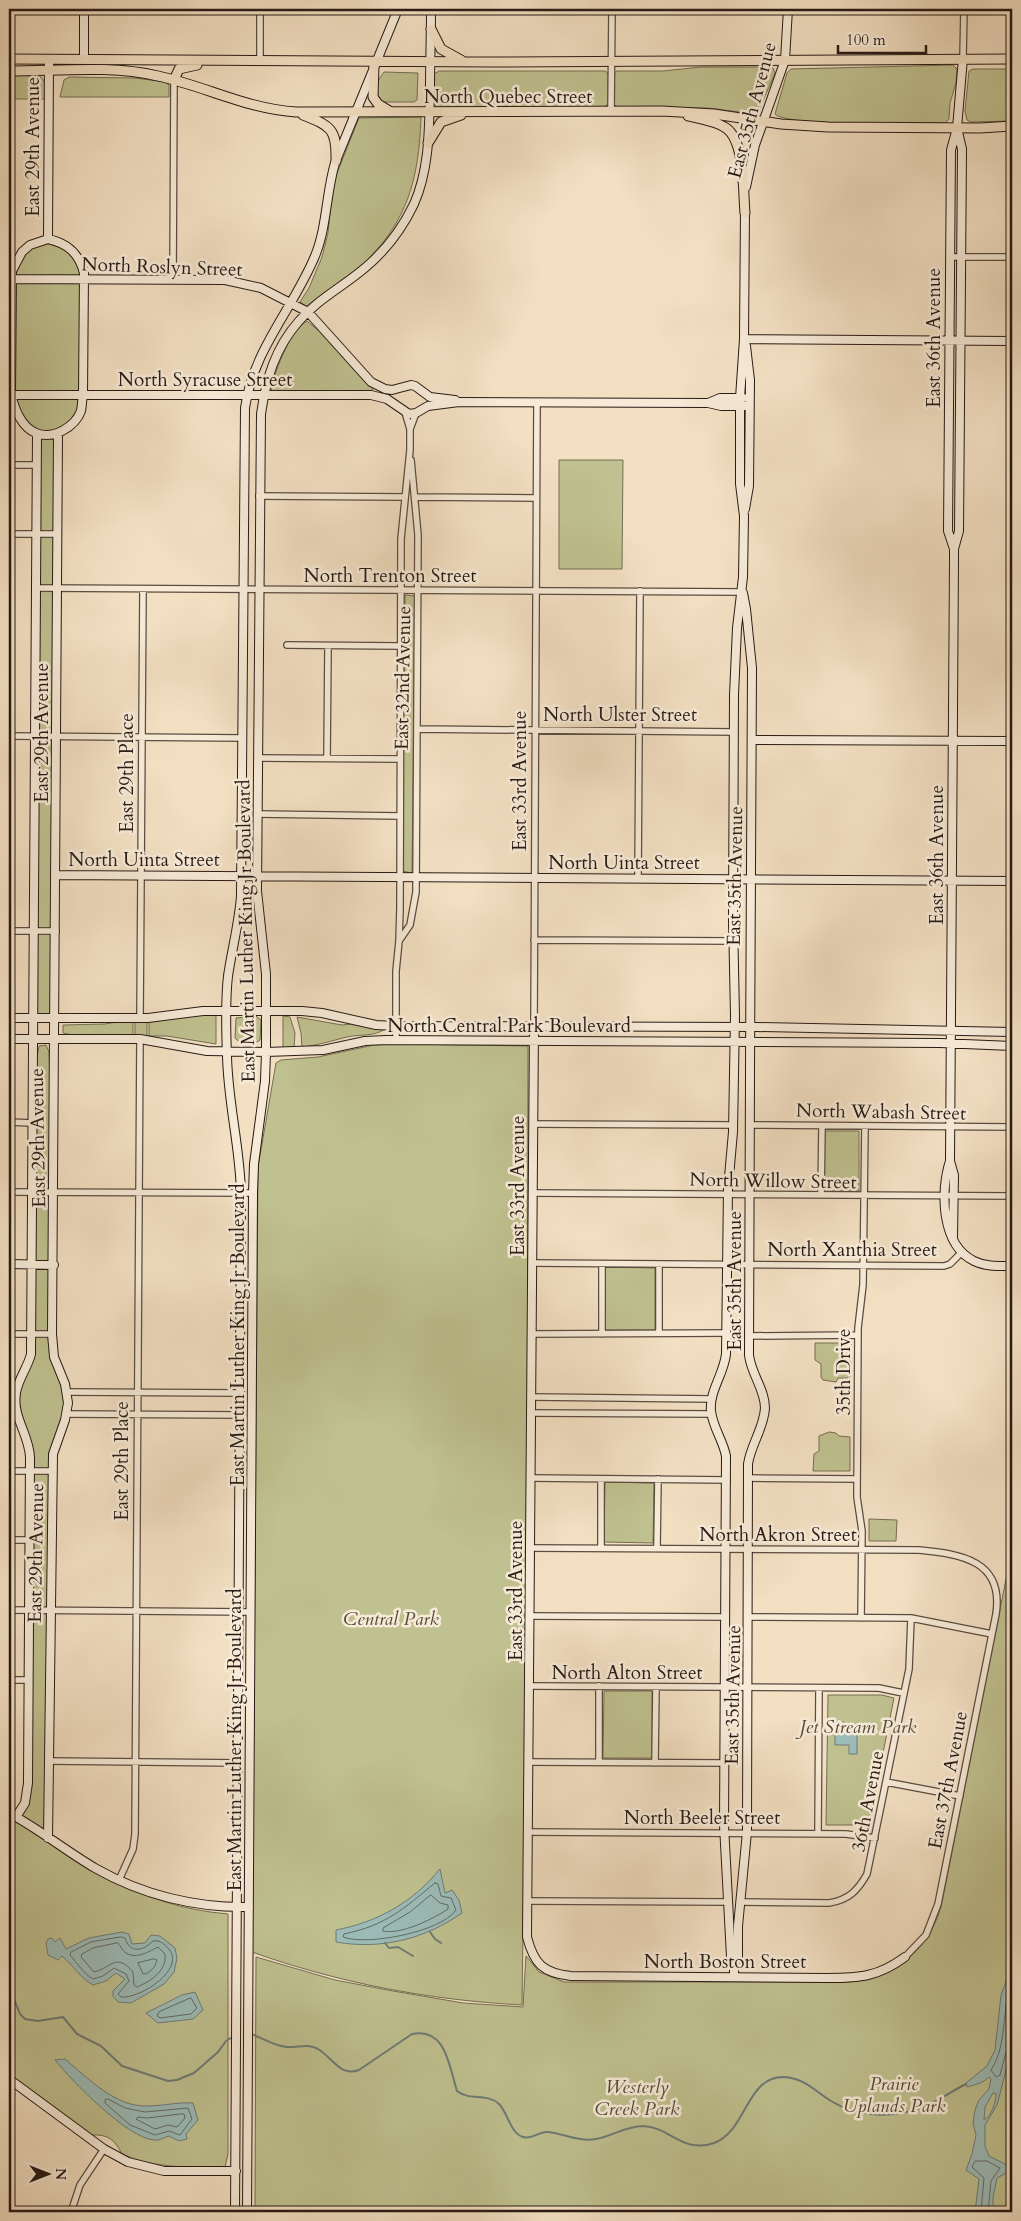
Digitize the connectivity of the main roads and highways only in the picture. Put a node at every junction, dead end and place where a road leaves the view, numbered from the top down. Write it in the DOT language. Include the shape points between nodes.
graph roads {
  1 [pos="431,29"];
  2 [pos="1010,58"];
  3 [pos="9,59"];
  4 [pos="227,60"];
  5 [pos="375,62"];
  6 [pos="464,62"];
  7 [pos="9,71"];
  8 [pos="174,80"];
  9 [pos="296,112"];
  10 [pos="473,112"];
  11 [pos="676,112"];
  12 [pos="392,113"];
  13 [pos="1012,128"];
  14 [pos="428,143"];
  15 [pos="336,161"];
  16 [pos="745,213"];
  1 -- 6 [label="main road" via="441,49"];
  2 -- 6 [label="main road, North Quebec Street"];
  3 -- 4 [label="main road, North Quebec Street"];
  4 -- 5 [label="main road, North Quebec Street"];
  4 -- 8 [label="main road" via="182,67"];
  5 -- 6 [label="main road, North Quebec Street"];
  5 -- 12 [label="main road" via="373,97"];
  7 -- 8 [label="main road, North Quebec Street" via="130,72"];
  8 -- 9 [label="main road, North Quebec Street" via="250,105"];
  9 -- 12 [label="main road, North Quebec Street"];
  9 -- 15 [label="main road" via="329,126 336,140"];
  10 -- 11 [label="main road, North Quebec Street"];
  10 -- 12 [label="main road, North Quebec Street"];
  10 -- 14 [label="main road" via="441,122"];
  11 -- 13 [label="main road, North Quebec Street" via="828,128"];
  11 -- 16 [label="main road" via="723,126 735,137 739,147"];
}
